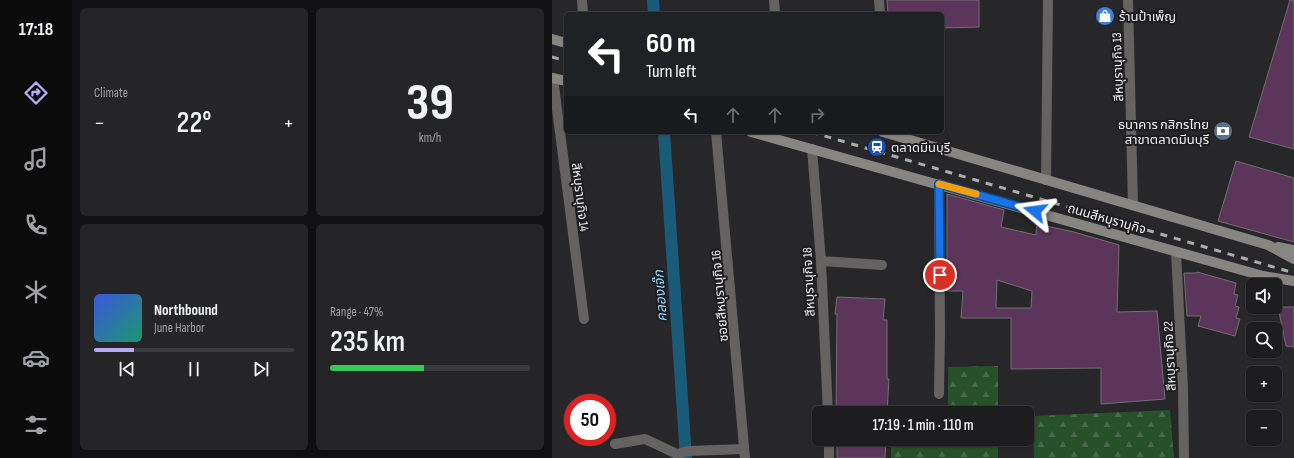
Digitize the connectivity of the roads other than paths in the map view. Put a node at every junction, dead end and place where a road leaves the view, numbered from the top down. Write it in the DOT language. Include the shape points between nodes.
graph roads {
  1 [pos="582,0"];
  2 [pos="774,0"];
  3 [pos="879,0"];
  4 [pos="1048,0"];
  5 [pos="1128,0"];
  6 [pos="583,12"];
  7 [pos="775,12"];
  8 [pos="880,12"];
  9 [pos="552,38"];
  10 [pos="564,41"];
  11 [pos="553,78"];
  12 [pos="564,81"];
  13 [pos="716,134"];
  14 [pos="758,134"];
  15 [pos="906,135"];
  16 [pos="812,149"];
  17 [pos="1046,180"];
  18 [pos="939,184"];
  19 [pos="1133,205"];
  20 [pos="1268,245"];
  21 [pos="1294,250"];
  22 [pos="1176,252"];
  23 [pos="1294,259"];
  24 [pos="821,261"];
  25 [pos="882,265"];
  26 [pos="1263,276"];
  27 [pos="1294,281"];
  28 [pos="1294,288"];
  29 [pos="584,319"];
  30 [pos="939,394"];
  31 [pos="828,406"];
  32 [pos="616,444"];
  33 [pos="829,446"];
  34 [pos="744,453"];
  35 [pos="677,456"];
  36 [pos="829,458"];
  37 [pos="1184,458"];
  1 -- 6 [label="street"];
  2 -- 7 [label="street"];
  3 -- 8 [label="street"];
  4 -- 17 [label="street"];
  5 -- 19 [label="street, สีหบุรานุกิจ 13"];
  9 -- 10 [label="main road"];
  11 -- 12 [label="main road"];
  11 -- 29 [label="street, สีหบุรานุกิจ 14"];
  13 -- 34 [label="street, ซอยสีหบุรานุกิจ 16"];
  14 -- 16 [label="main road, ถนนสีหบุรานุกิจ"];
  15 -- 17 [label="main road, ถนนสีหบุรานุกิจ"];
  16 -- 18 [label="main road, ถนนสีหบุรานุกิจ"];
  16 -- 24 [label="street, สีหบุรานุกิจ 18"];
  17 -- 19 [label="main road, ถนนสีหบุรานุกิจ"];
  18 -- 22 [label="main road, ถนนสีหบุรานุกิจ"];
  18 -- 30 [label="street"];
  19 -- 20 [label="main road, ถนนสีหบุรานุกิจ"];
  20 -- 21 [label="main road"];
  20 -- 23 [label="main road, ถนนสีหบุรานุกิจ"];
  22 -- 26 [label="main road, ถนนสีหบุรานุกิจ"];
  22 -- 37 [label="street, สีหบุรานุกิจ 22"];
  24 -- 25 [label="street"];
  24 -- 31 [label="street, สีหบุรานุกิจ 18"];
  26 -- 27 [label="main road, ถนนสีหบุรานุกิจ"];
  26 -- 28 [label="main road"];
  32 -- 35 [label="street" via="645,439"];
  33 -- 36 [label="street"];
  34 -- 35 [label="street" via="699,450"];
}
